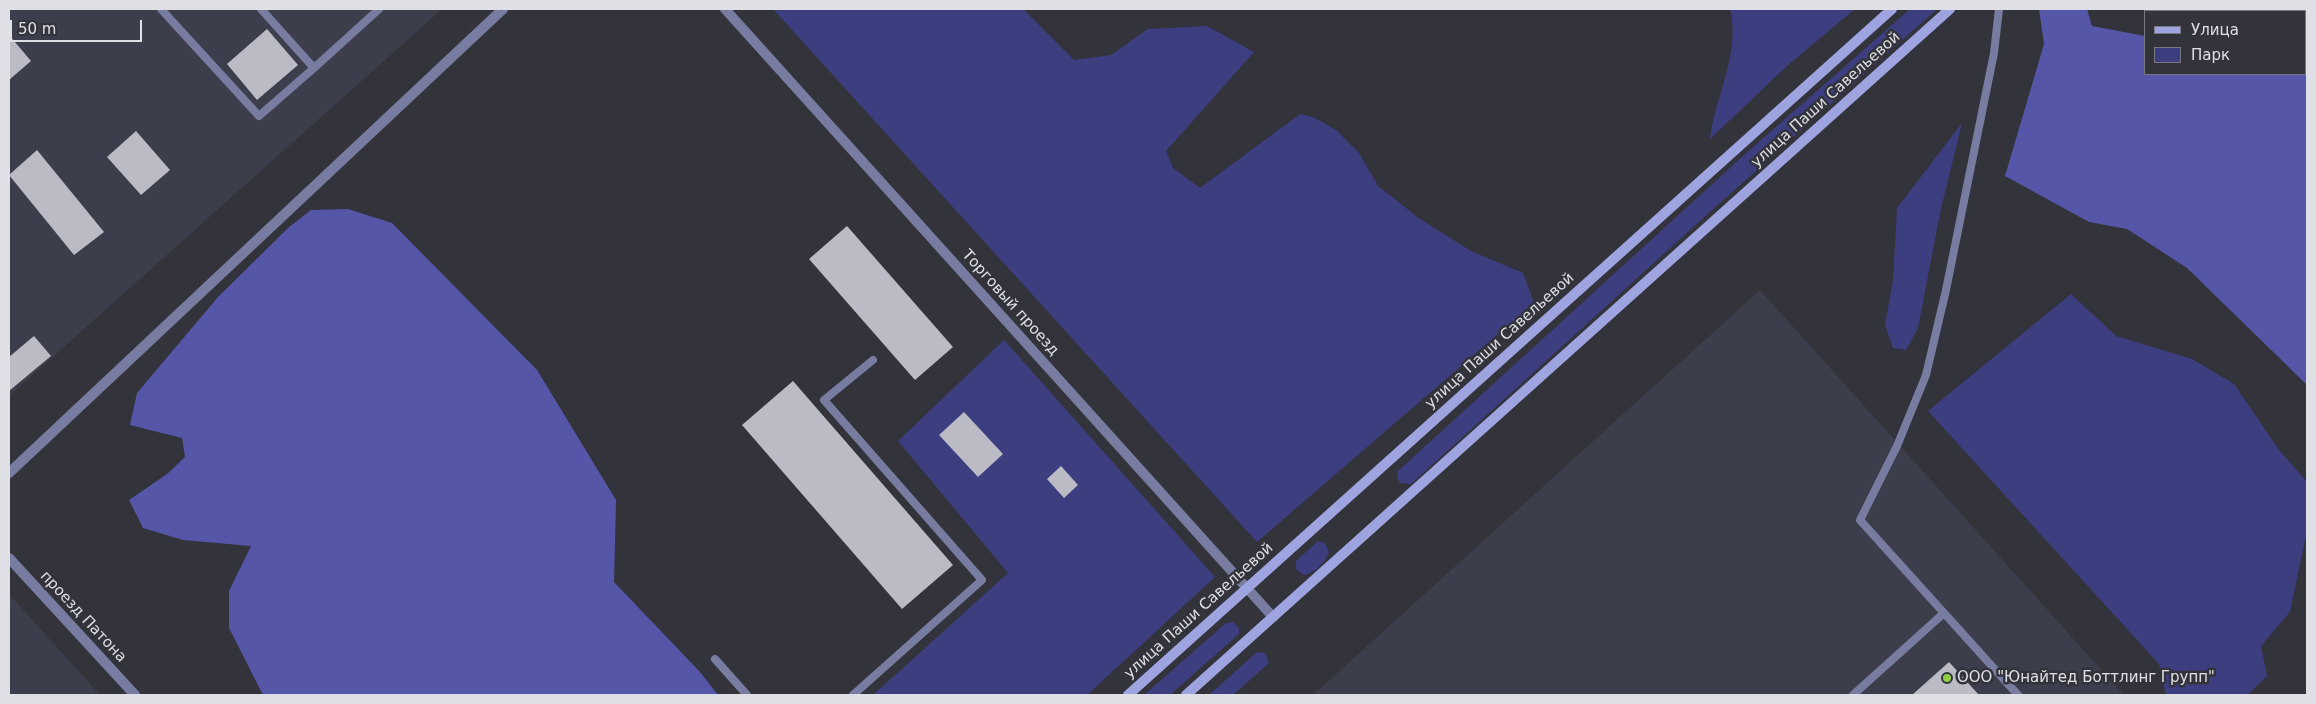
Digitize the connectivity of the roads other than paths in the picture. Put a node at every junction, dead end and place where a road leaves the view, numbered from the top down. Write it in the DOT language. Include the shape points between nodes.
graph roads {
  1 [pos="161,9"];
  2 [pos="261,9"];
  3 [pos="379,9"];
  4 [pos="503,9"];
  5 [pos="725,9"];
  6 [pos="1892,9"];
  7 [pos="1950,9"];
  8 [pos="1999,9"];
  9 [pos="314,68"];
  10 [pos="873,360"];
  11 [pos="9,473"];
  12 [pos="9,558"];
  13 [pos="1247,588"];
  14 [pos="1944,613"];
  15 [pos="1273,617"];
  16 [pos="715,659"];
  17 [pos="135,695"];
  18 [pos="747,695"];
  19 [pos="853,695"];
  20 [pos="1128,695"];
  21 [pos="1186,695"];
  22 [pos="1853,695"];
  23 [pos="2018,695"];
  1 -- 9 [label="lane" via="259,116"];
  2 -- 9 [label="lane"];
  3 -- 9 [label="lane"];
  4 -- 11 [label="street"];
  5 -- 13 [label="street, Торговый проезд"];
  6 -- 13 [label="street, улица Паши Савельевой"];
  7 -- 15 [label="street, улица Паши Савельевой"];
  8 -- 14 [label="lane" via="1994,53 1926,375 1898,446 1860,520"];
  10 -- 19 [label="lane" via="824,400 982,580"];
  12 -- 17 [label="street, проезд Патона"];
  13 -- 15 [label="street, Торговый проезд"];
  13 -- 20 [label="street, улица Паши Савельевой"];
  14 -- 22 [label="lane"];
  14 -- 23 [label="lane"];
  15 -- 21 [label="street, улица Паши Савельевой"];
  16 -- 18 [label="lane"];
}
